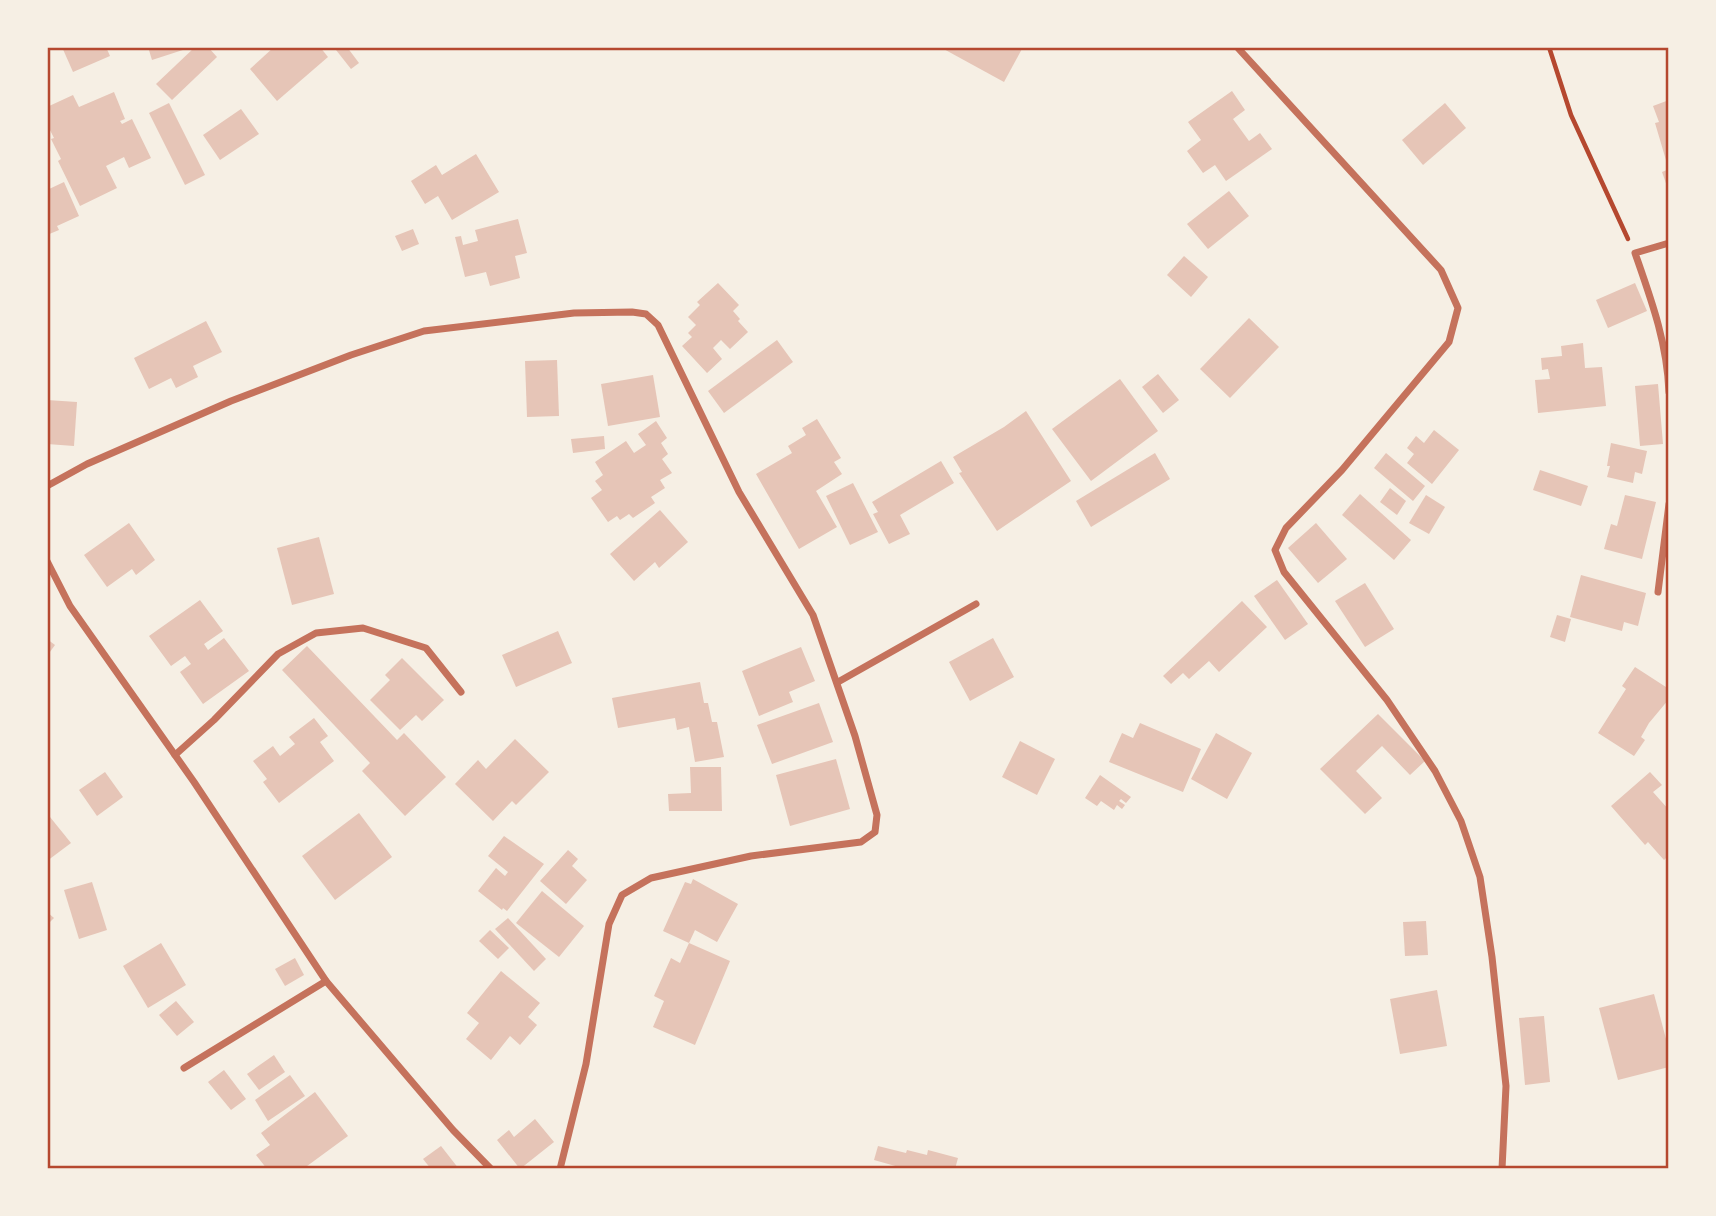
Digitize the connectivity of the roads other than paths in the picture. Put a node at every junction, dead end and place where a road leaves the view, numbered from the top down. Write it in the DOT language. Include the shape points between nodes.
graph roads {
  1 [pos="1237,47"];
  2 [pos="1669,243"];
  3 [pos="1669,392"];
  4 [pos="47,486"];
  5 [pos="1669,504"];
  6 [pos="47,561"];
  7 [pos="1658,592"];
  8 [pos="976,604"];
  9 [pos="838,682"];
  10 [pos="461,692"];
  11 [pos="175,755"];
  12 [pos="326,981"];
  13 [pos="184,1068"];
  14 [pos="491,1169"];
  15 [pos="560,1169"];
  16 [pos="1502,1169"];
  1 -- 16 [label="street" via="1441,270 1458,308 1449,342 1342,470 1286,528 1275,550 1284,572 1387,700 1435,771 1461,821 1480,877 1492,957 1506,1086"];
  2 -- 3 [label="street" via="1635,253 1656,311"];
  4 -- 9 [label="street" via="231,401 424,331 574,313 646,314 658,324 739,492 813,615"];
  5 -- 7 [label="street"];
  6 -- 11 [label="street" via="70,606"];
  8 -- 9 [label="street"];
  9 -- 15 [label="street" via="877,815 875,832 861,842 751,856 652,878 622,895 609,924 586,1063"];
  10 -- 11 [label="street" via="426,648 363,628 316,633 278,653"];
  11 -- 12 [label="street"];
  12 -- 13 [label="street"];
  12 -- 14 [label="street"];
}
